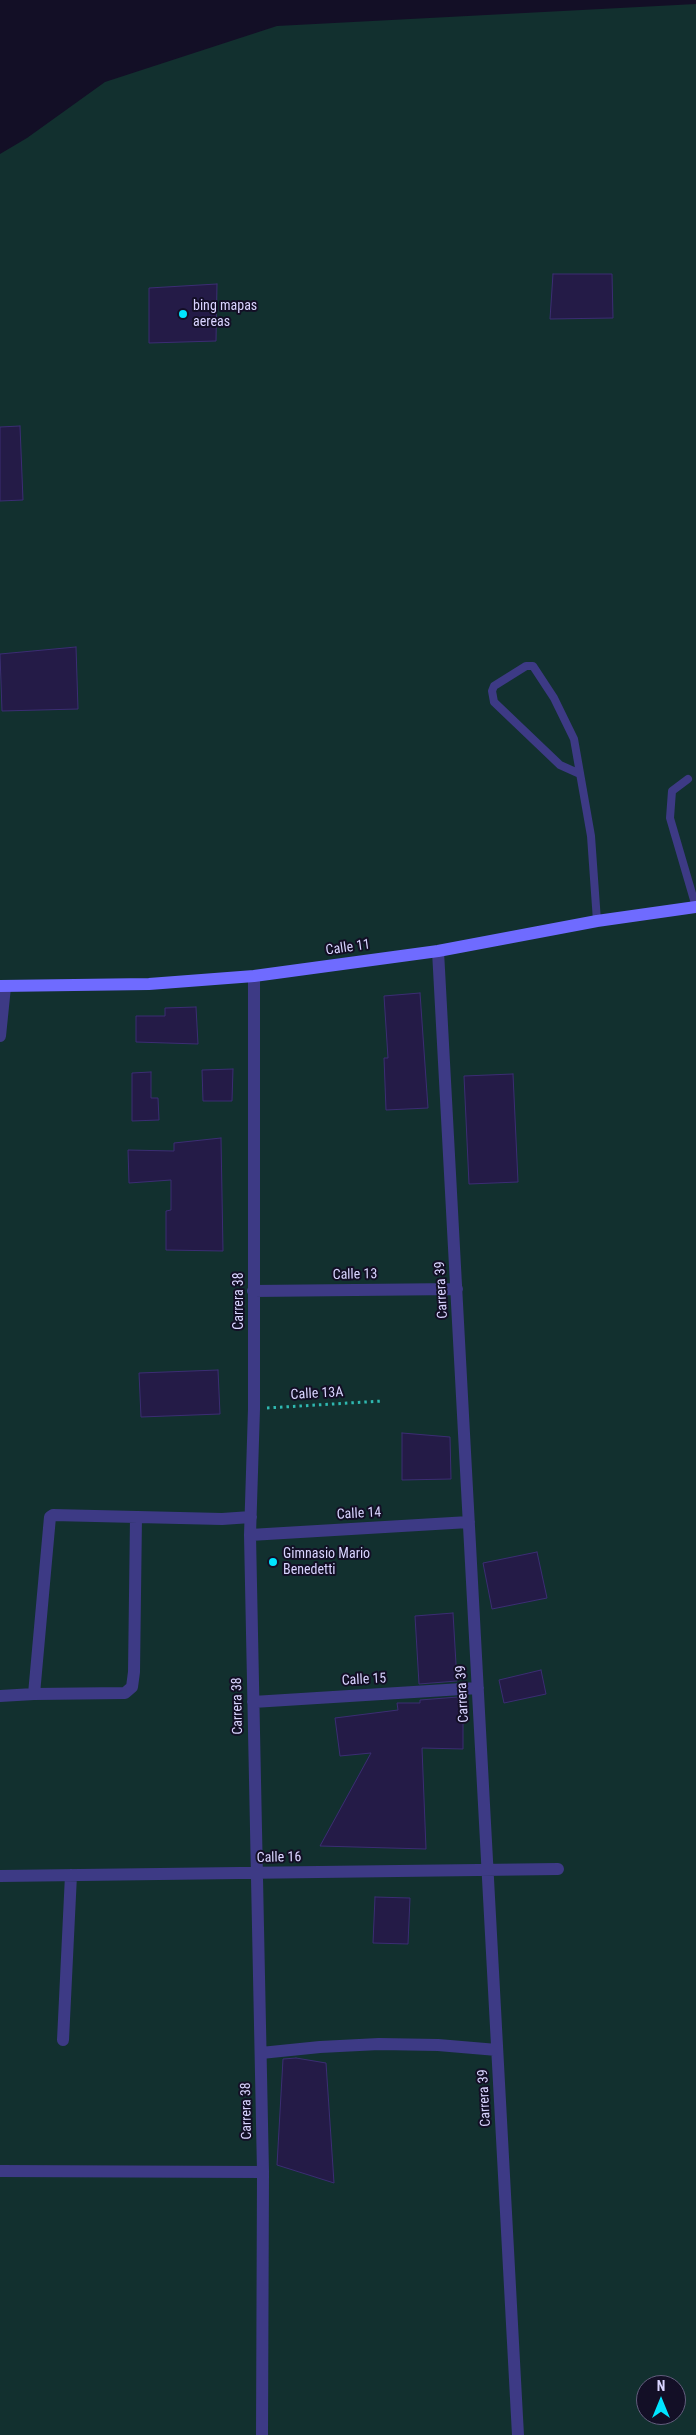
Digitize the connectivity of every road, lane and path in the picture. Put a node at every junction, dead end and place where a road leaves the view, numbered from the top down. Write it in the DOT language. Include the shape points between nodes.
graph roads {
  1 [pos="580,774"];
  2 [pos="688,779"];
  3 [pos="696,907"];
  4 [pos="597,921"];
  5 [pos="438,952"];
  6 [pos="254,976"];
  7 [pos="3,987"];
  8 [pos="0,1036"];
  9 [pos="457,1289"];
  10 [pos="253,1290"];
  11 [pos="382,1401"];
  12 [pos="254,1409"];
  13 [pos="136,1517"];
  14 [pos="251,1517"];
  15 [pos="469,1522"];
  16 [pos="250,1535"];
  17 [pos="478,1688"];
  18 [pos="34,1694"];
  19 [pos="0,1696"];
  20 [pos="253,1702"];
  21 [pos="558,1869"];
  22 [pos="488,1870"];
  23 [pos="258,1873"];
  24 [pos="71,1875"];
  25 [pos="0,1876"];
  26 [pos="63,2040"];
  27 [pos="497,2050"];
  28 [pos="261,2053"];
  29 [pos="0,2171"];
  30 [pos="263,2172"];
  31 [pos="262,2435"];
  32 [pos="518,2435"];
  1 -- 1 [label="lane" via="574,739 554,698 533,666 526,666 494,686 494,702 560,765"];
  1 -- 4 [label="lane" via="591,836"];
  2 -- 3 [label="lane" via="672,791 670,818"];
  3 -- 4 [label="main road, Calle 11"];
  4 -- 5 [label="main road, Calle 11"];
  5 -- 6 [label="main road, Calle 11"];
  5 -- 9 [label="street, Carrera 39"];
  6 -- 7 [label="main road, Calle 11" via="150,984"];
  6 -- 10 [label="street, Carrera 38"];
  7 -- 8 [label="street"];
  9 -- 10 [label="street, Calle 13"];
  9 -- 15 [label="street, Carrera 39"];
  10 -- 12 [label="street, Carrera 38"];
  11 -- 12 [label="path, Calle 13A"];
  12 -- 14 [label="street, Carrera 38"];
  13 -- 14 [label="street" via="222,1520"];
  13 -- 18 [label="street" via="50,1517"];
  13 -- 18 [label="street" via="132,1687 125,1693"];
  14 -- 16 [label="street, Carrera 38"];
  15 -- 16 [label="street, Calle 14"];
  15 -- 17 [label="street, Carrera 39"];
  16 -- 20 [label="street, Carrera 38"];
  17 -- 20 [label="street, Calle 15"];
  17 -- 22 [label="street, Carrera 39"];
  18 -- 19 [label="street"];
  20 -- 23 [label="street, Carrera 38"];
  21 -- 22 [label="street, Calle 16"];
  22 -- 23 [label="street, Calle 16"];
  22 -- 27 [label="street, Carrera 39"];
  23 -- 24 [label="street, Calle 16"];
  23 -- 28 [label="street, Carrera 38"];
  24 -- 25 [label="street, Calle 16"];
  24 -- 26 [label="street"];
  27 -- 28 [label="street" via="379,2044"];
  27 -- 32 [label="street, Carrera 39"];
  28 -- 30 [label="street, Carrera 38"];
  29 -- 30 [label="street"];
  30 -- 31 [label="street, Carrera 38"];
}
